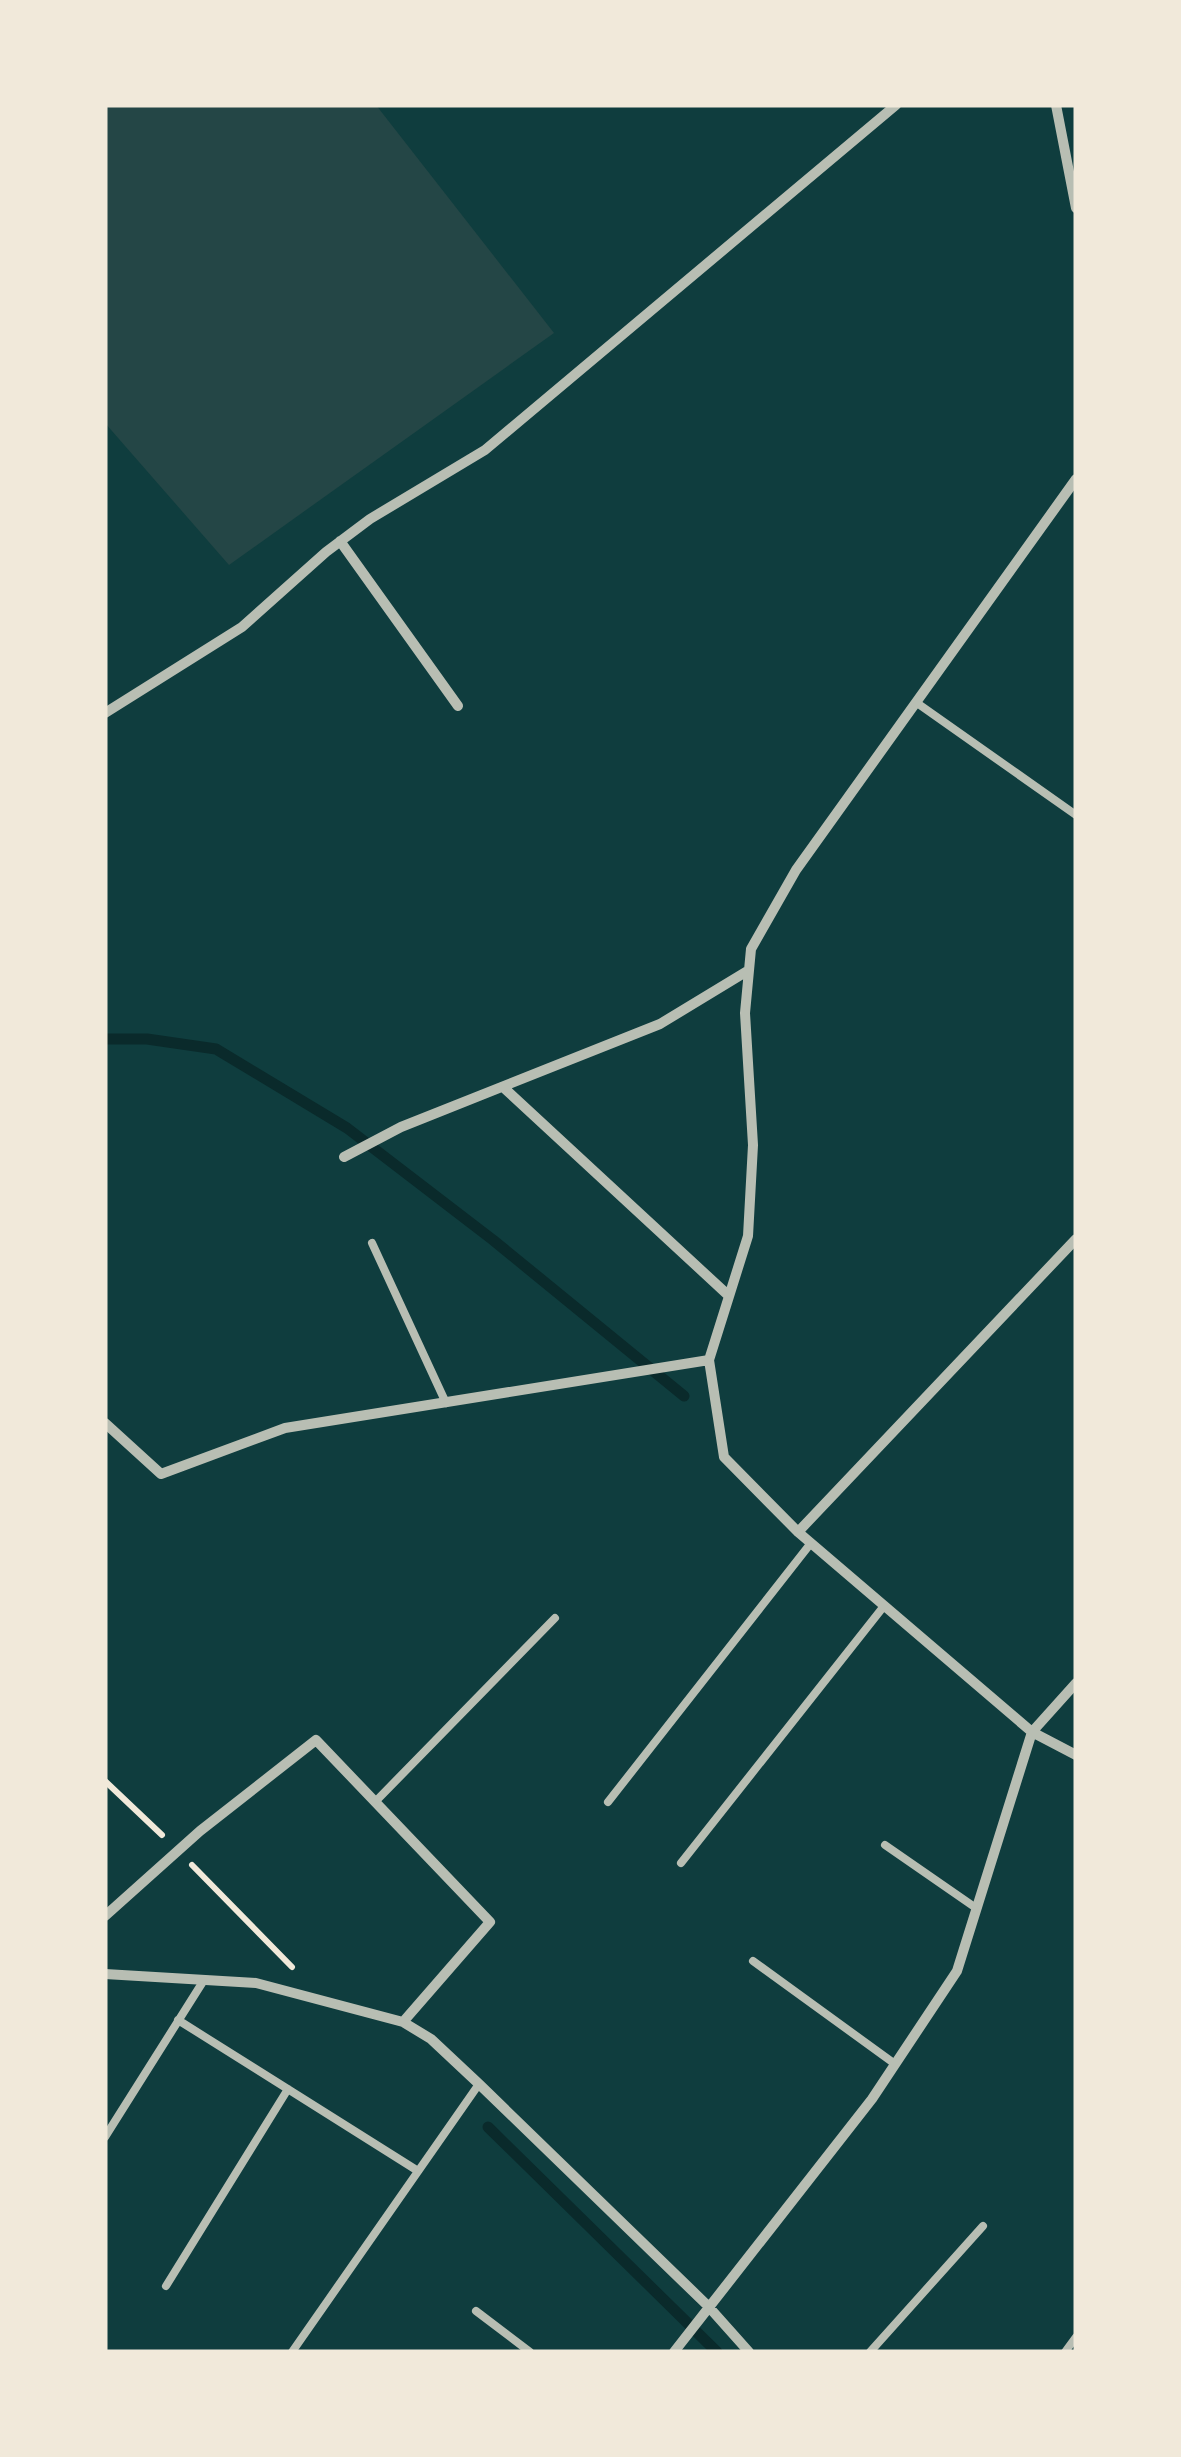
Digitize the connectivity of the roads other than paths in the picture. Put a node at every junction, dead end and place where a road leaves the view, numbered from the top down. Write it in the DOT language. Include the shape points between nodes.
graph roads {
  1 [pos="896,105"];
  2 [pos="1056,105"];
  3 [pos="1076,208"];
  4 [pos="1076,479"];
  5 [pos="340,541"];
  6 [pos="917,703"];
  7 [pos="458,706"];
  8 [pos="105,713"];
  9 [pos="1076,815"];
  10 [pos="749,970"];
  11 [pos="503,1087"];
  12 [pos="344,1157"];
  13 [pos="1076,1238"];
  14 [pos="372,1243"];
  15 [pos="729,1296"];
  16 [pos="710,1360"];
  17 [pos="446,1403"];
  18 [pos="105,1423"];
  19 [pos="798,1532"];
  20 [pos="811,1543"];
  21 [pos="884,1606"];
  22 [pos="555,1618"];
  23 [pos="1076,1682"];
  24 [pos="1032,1732"];
  25 [pos="1076,1754"];
  26 [pos="376,1801"];
  27 [pos="608,1802"];
  28 [pos="885,1845"];
  29 [pos="680,1864"];
  30 [pos="976,1908"];
  31 [pos="105,1916"];
  32 [pos="753,1961"];
  33 [pos="105,1974"];
  34 [pos="204,1980"];
  35 [pos="178,2020"];
  36 [pos="403,2022"];
  37 [pos="895,2064"];
  38 [pos="479,2084"];
  39 [pos="288,2089"];
  40 [pos="105,2137"];
  41 [pos="418,2171"];
  42 [pos="982,2226"];
  43 [pos="166,2286"];
  44 [pos="708,2306"];
  45 [pos="476,2311"];
  46 [pos="1076,2337"];
  47 [pos="292,2352"];
  48 [pos="530,2352"];
  49 [pos="674,2352"];
  50 [pos="749,2352"];
  51 [pos="870,2352"];
  52 [pos="1064,2352"];
  1 -- 5 [label="street" via="485,450"];
  2 -- 3 [label="street"];
  4 -- 6 [label="street"];
  5 -- 7 [label="street"];
  5 -- 8 [label="street" via="242,627"];
  6 -- 9 [label="lane"];
  6 -- 10 [label="street" via="796,870 751,949"];
  10 -- 11 [label="street" via="660,1024"];
  10 -- 15 [label="street" via="748,1236"];
  11 -- 12 [label="street"];
  11 -- 15 [label="street"];
  13 -- 19 [label="street"];
  14 -- 17 [label="lane"];
  15 -- 16 [label="street"];
  16 -- 17 [label="street"];
  16 -- 19 [label="street" via="724,1456"];
  17 -- 18 [label="street" via="285,1428 161,1474"];
  19 -- 20 [label="street"];
  20 -- 21 [label="street"];
  20 -- 27 [label="lane"];
  21 -- 24 [label="street"];
  21 -- 29 [label="lane"];
  22 -- 26 [label="lane"];
  23 -- 24 [label="street"];
  24 -- 25 [label="street"];
  24 -- 30 [label="street"];
  26 -- 31 [label="street" via="316,1740"];
  26 -- 36 [label="street" via="490,1922"];
  28 -- 30 [label="lane"];
  30 -- 37 [label="street" via="957,1972"];
  32 -- 37 [label="lane"];
  33 -- 34 [label="street"];
  34 -- 35 [label="lane"];
  34 -- 36 [label="street" via="256,1982"];
  35 -- 39 [label="lane"];
  35 -- 40 [label="lane"];
  36 -- 38 [label="street"];
  37 -- 44 [label="street"];
  38 -- 41 [label="lane"];
  38 -- 44 [label="street"];
  39 -- 41 [label="lane"];
  39 -- 43 [label="lane"];
  41 -- 47 [label="lane"];
  42 -- 51 [label="lane"];
  44 -- 49 [label="street"];
  44 -- 50 [label="street"];
  45 -- 48 [label="lane"];
  46 -- 52 [label="lane"];
}
